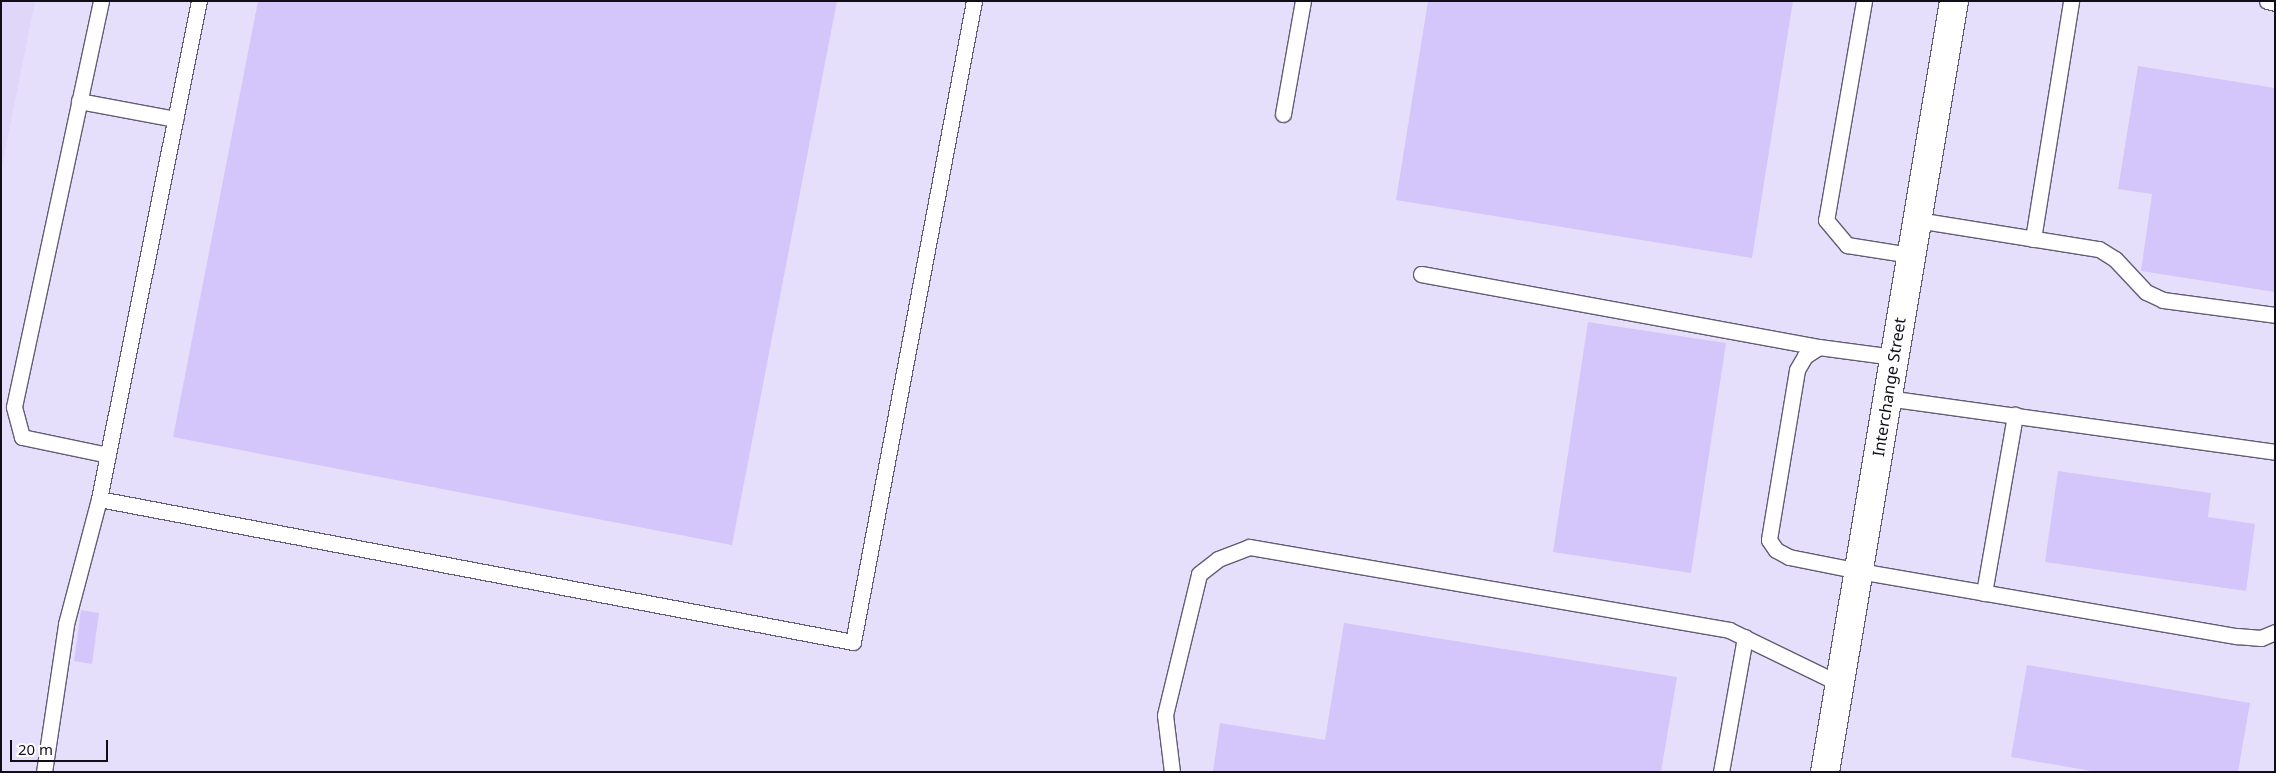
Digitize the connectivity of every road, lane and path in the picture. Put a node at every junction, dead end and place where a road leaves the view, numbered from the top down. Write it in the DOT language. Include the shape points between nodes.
graph roads {
  1 [pos="101,1"];
  2 [pos="199,1"];
  3 [pos="974,1"];
  4 [pos="1302,1"];
  5 [pos="1864,1"];
  6 [pos="1954,1"];
  7 [pos="2071,1"];
  8 [pos="2267,1"];
  9 [pos="2275,3"];
  10 [pos="79,101"];
  11 [pos="1283,114"];
  12 [pos="175,118"];
  13 [pos="1917,220"];
  14 [pos="2033,239"];
  15 [pos="1911,255"];
  16 [pos="1421,274"];
  17 [pos="2275,315"];
  18 [pos="1819,347"];
  19 [pos="1894,357"];
  20 [pos="1888,398"];
  21 [pos="2015,416"];
  22 [pos="2275,452"];
  23 [pos="108,455"];
  24 [pos="99,499"];
  25 [pos="1859,571"];
  26 [pos="1984,593"];
  27 [pos="2275,632"];
  28 [pos="1745,637"];
  29 [pos="1840,684"];
  30 [pos="44,772"];
  31 [pos="1172,772"];
  32 [pos="1721,772"];
  33 [pos="1825,772"];
  1 -- 10 [label="lane"];
  2 -- 12 [label="lane"];
  3 -- 24 [label="lane" via="853,642"];
  4 -- 11 [label="lane"];
  5 -- 15 [label="lane" via="1826,220 1847,245"];
  6 -- 13 [label="street, Interchange Street"];
  7 -- 14 [label="lane"];
  8 -- 9 [label="lane"];
  10 -- 12 [label="lane"];
  10 -- 23 [label="lane" via="14,407 22,437"];
  12 -- 23 [label="lane"];
  13 -- 14 [label="lane"];
  13 -- 15 [label="street, Interchange Street"];
  14 -- 17 [label="lane" via="2099,249 2115,259 2146,292 2163,300"];
  15 -- 19 [label="street, Interchange Street"];
  16 -- 18 [label="lane"];
  18 -- 19 [label="lane"];
  18 -- 25 [label="lane" via="1806,356 1797,370 1769,540 1776,550 1789,557"];
  19 -- 20 [label="street, Interchange Street"];
  20 -- 21 [label="lane"];
  20 -- 25 [label="street, Interchange Street"];
  21 -- 22 [label="lane"];
  21 -- 26 [label="lane"];
  23 -- 24 [label="lane"];
  24 -- 30 [label="lane" via="66,624"];
  25 -- 26 [label="lane"];
  25 -- 29 [label="street, Interchange Street"];
  26 -- 27 [label="lane" via="2237,636 2261,638"];
  28 -- 29 [label="lane"];
  28 -- 31 [label="lane" via="1728,630 1249,547 1218,559 1199,574 1165,715"];
  28 -- 32 [label="lane"];
  29 -- 33 [label="street, Interchange Street"];
}
